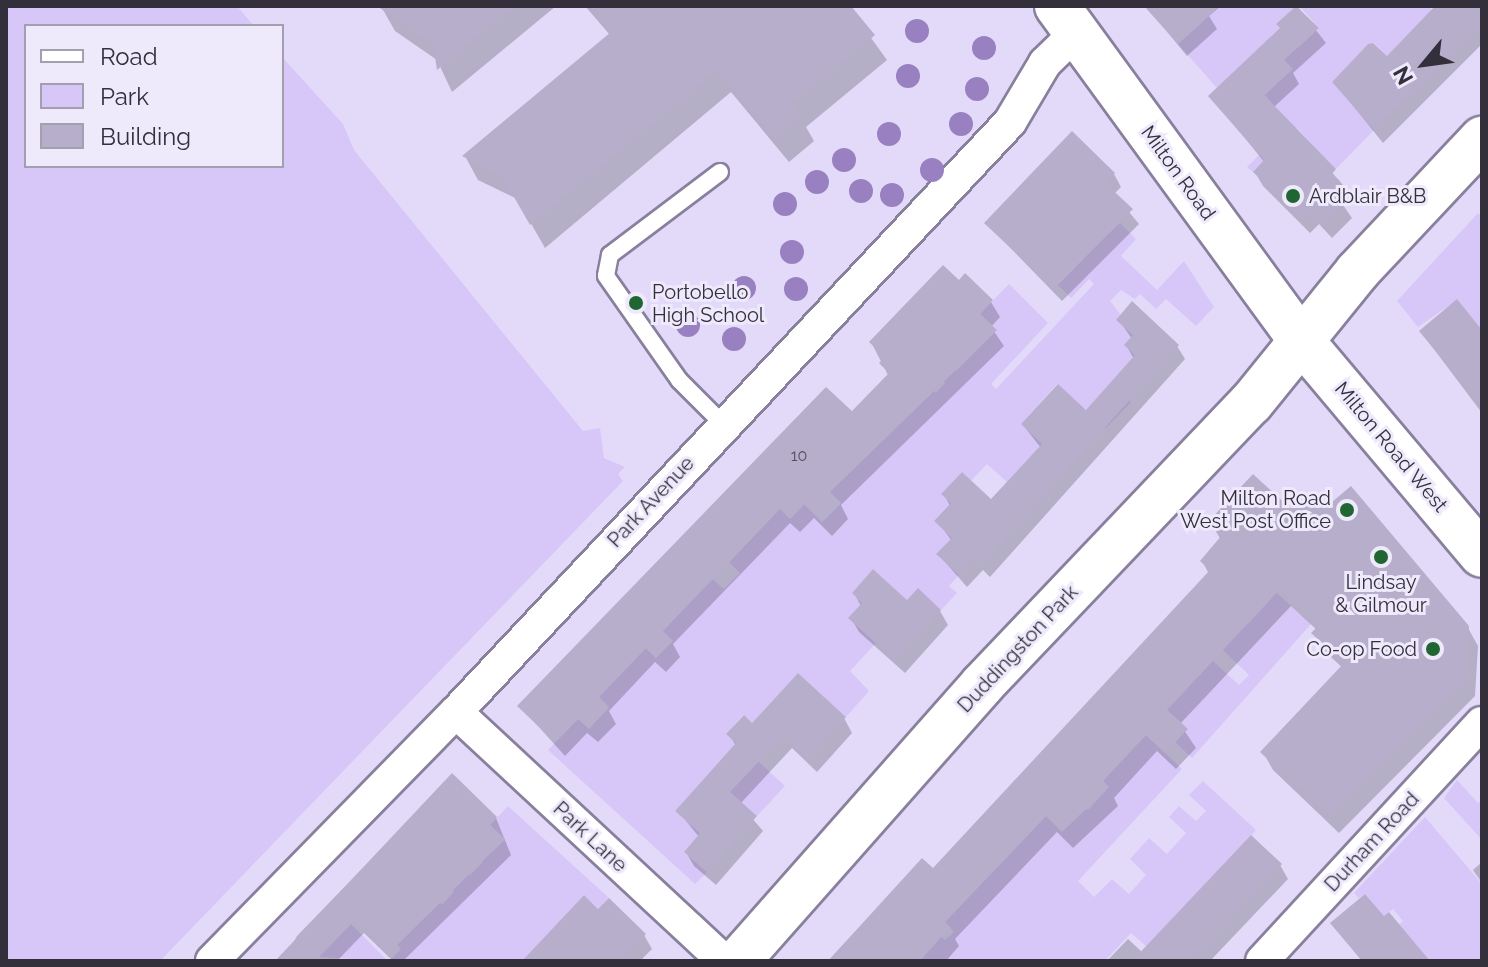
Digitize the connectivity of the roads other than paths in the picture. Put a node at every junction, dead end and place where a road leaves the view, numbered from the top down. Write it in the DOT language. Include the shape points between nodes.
graph roads {
  1 [pos="1066,20"];
  2 [pos="1482,139"];
  3 [pos="720,172"];
  4 [pos="1300,339"];
  5 [pos="723,424"];
  6 [pos="1482,555"];
  7 [pos="456,712"];
  8 [pos="1482,723"];
  9 [pos="1277,955"];
  10 [pos="212,961"];
  11 [pos="724,961"];
  12 [pos="738,961"];
  1 -- 4 [label="main road, Milton Road"];
  1 -- 5 [label="street, Park Avenue" via="1010,122"];
  2 -- 4 [label="main road, Duddingston Park"];
  3 -- 5 [label="lane" via="610,255 606,276 679,380"];
  4 -- 6 [label="main road, Milton Road West"];
  4 -- 12 [label="main road, Duddingston Park" via="1246,409 982,685"];
  5 -- 7 [label="street, Park Avenue"];
  7 -- 10 [label="street, Park Avenue"];
  7 -- 11 [label="street, Park Lane"];
  8 -- 9 [label="street, Durham Road"];
}
